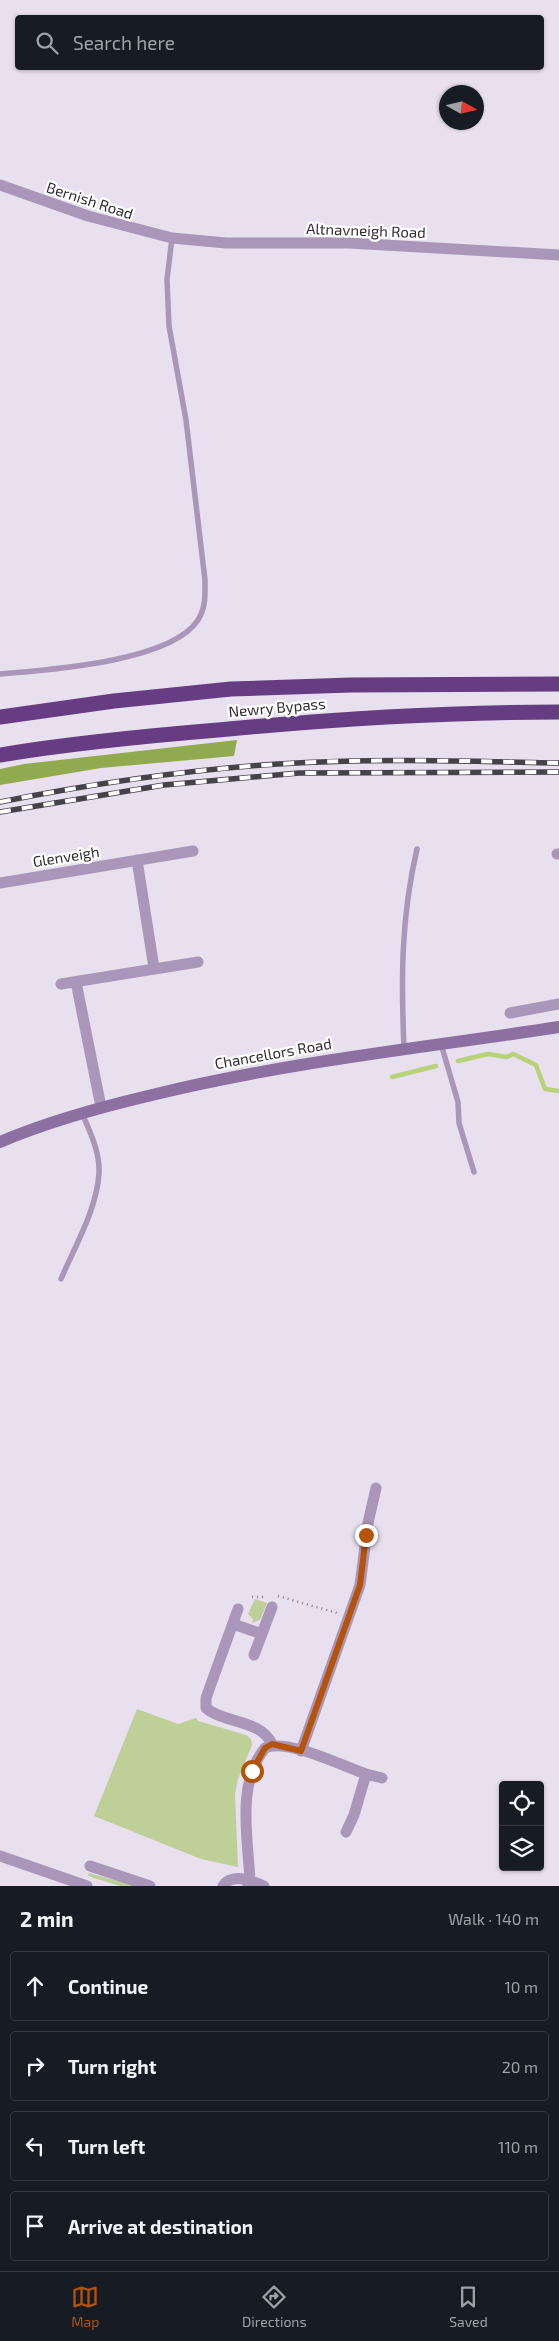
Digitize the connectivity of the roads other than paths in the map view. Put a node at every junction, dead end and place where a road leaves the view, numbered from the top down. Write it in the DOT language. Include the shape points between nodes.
graph roads {
  1 [pos="0,185"];
  2 [pos="172,238"];
  3 [pos="559,255"];
  4 [pos="0,674"];
  5 [pos="559,684"];
  6 [pos="559,712"];
  7 [pos="0,717"];
  8 [pos="0,755"];
  9 [pos="417,849"];
  10 [pos="193,851"];
  11 [pos="137,860"];
  12 [pos="0,882"];
  13 [pos="198,962"];
  14 [pos="154,968"];
  15 [pos="76,982"];
  16 [pos="61,984"];
  17 [pos="559,1004"];
  18 [pos="510,1012"];
  19 [pos="559,1027"];
  20 [pos="441,1044"];
  21 [pos="404,1048"];
  22 [pos="101,1107"];
  23 [pos="82,1113"];
  24 [pos="0,1142"];
  25 [pos="474,1172"];
  26 [pos="61,1279"];
  27 [pos="376,1488"];
  28 [pos="272,1600"];
  29 [pos="238,1610"];
  30 [pos="233,1624"];
  31 [pos="262,1634"];
  32 [pos="254,1656"];
  33 [pos="272,1744"];
  34 [pos="301,1751"];
  35 [pos="366,1774"];
  36 [pos="382,1778"];
  37 [pos="346,1832"];
  38 [pos="0,1856"];
  39 [pos="90,1866"];
  40 [pos="249,1883"];
  41 [pos="87,1886"];
  42 [pos="150,1886"];
  43 [pos="224,1886"];
  44 [pos="264,1886"];
  1 -- 2 [label="street, Bernish Road" via="88,216"];
  2 -- 3 [label="street, Altnavneigh Road" via="226,243 349,242"];
  2 -- 4 [label="lane" via="167,279 168,326 186,420 205,580 205,606 197,622 155,649 65,668"];
  5 -- 7 [label="highway, Newry Bypass" via="231,689"];
  6 -- 8 [label="highway, Newry Bypass" via="405,715 293,723 139,737"];
  9 -- 21 [label="lane" via="404,922 401,985"];
  10 -- 11 [label="street, Glenveigh"];
  11 -- 12 [label="street, Glenveigh"];
  11 -- 14 [label="street"];
  13 -- 14 [label="street"];
  14 -- 15 [label="street"];
  15 -- 16 [label="street"];
  15 -- 22 [label="street"];
  17 -- 18 [label="street"];
  19 -- 20 [label="street, Chancellors Road"];
  20 -- 21 [label="street, Chancellors Road"];
  20 -- 25 [label="lane"];
  21 -- 22 [label="street, Chancellors Road" via="224,1077"];
  22 -- 23 [label="street, Chancellors Road"];
  23 -- 24 [label="street, Chancellors Road"];
  23 -- 26 [label="lane" via="95,1143 99,1172 92,1206"];
  27 -- 34 [label="street" via="360,1585"];
  28 -- 31 [label="street"];
  29 -- 30 [label="street"];
  30 -- 31 [label="street"];
  30 -- 33 [label="street" via="206,1698 206,1708 259,1729"];
  31 -- 32 [label="street"];
  33 -- 34 [label="street"];
  33 -- 40 [label="street" via="260,1754 246,1795"];
  34 -- 35 [label="street"];
  35 -- 36 [label="street"];
  35 -- 37 [label="street"];
  38 -- 41 [label="street"];
  39 -- 42 [label="street"];
  40 -- 43 [label="street" via="233,1878"];
  40 -- 44 [label="street"];
}
